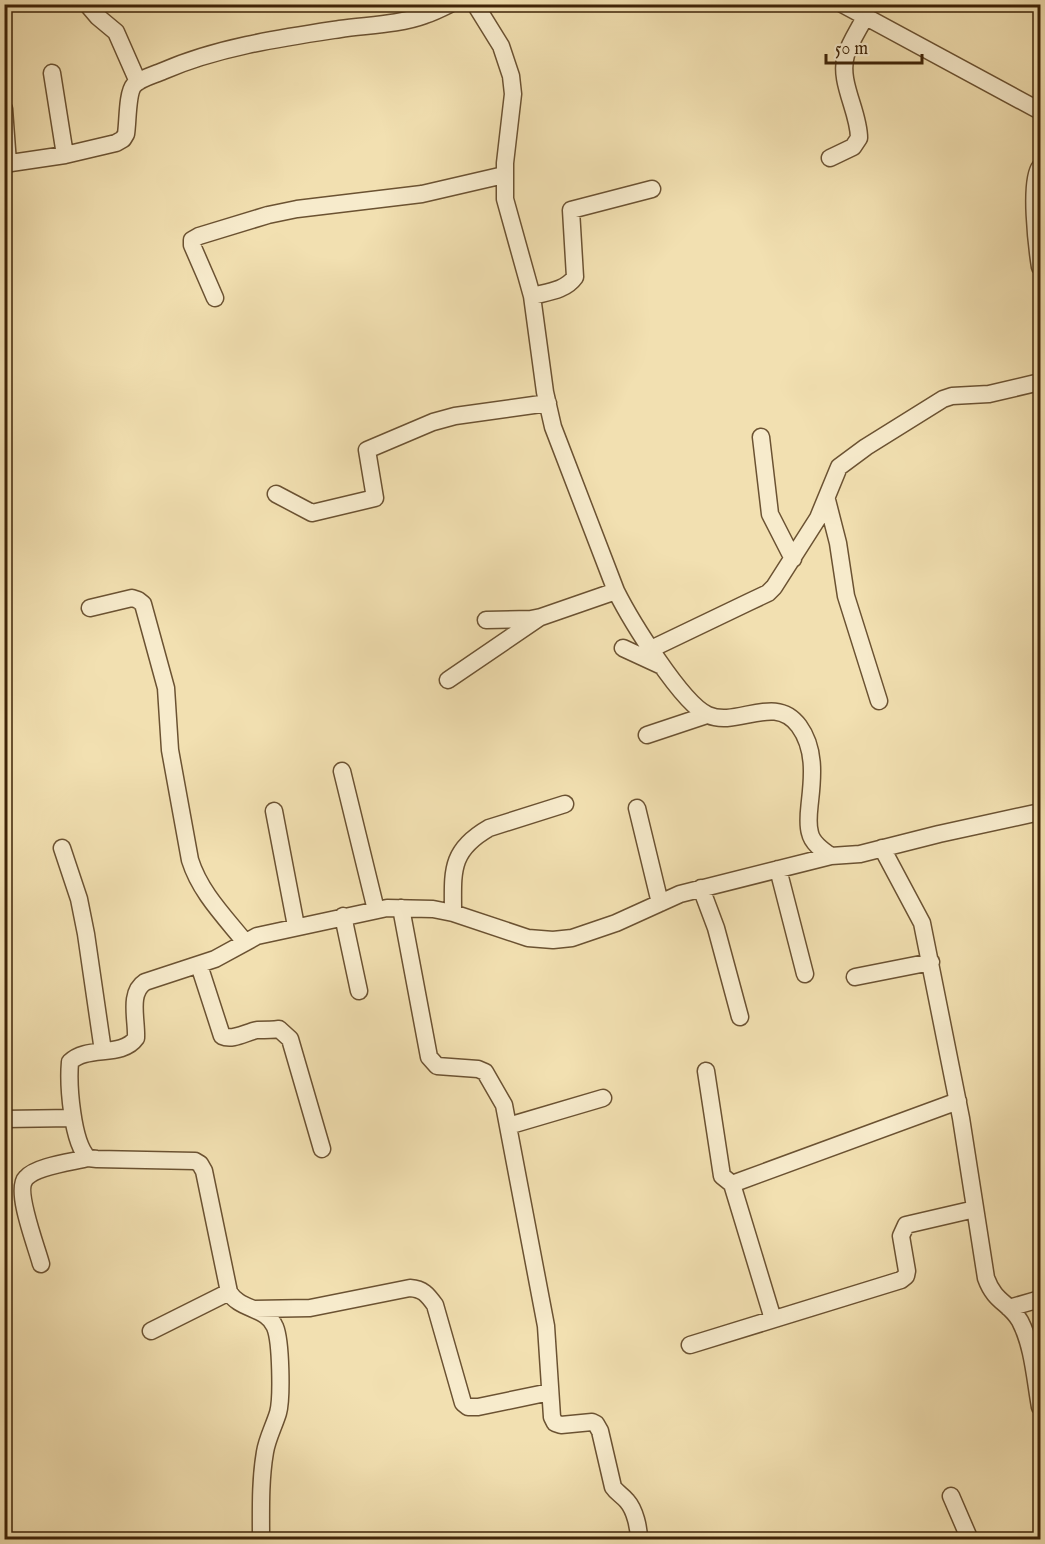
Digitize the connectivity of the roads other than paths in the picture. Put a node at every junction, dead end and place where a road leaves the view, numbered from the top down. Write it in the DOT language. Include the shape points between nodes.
graph roads {
  1 [pos="87,4"];
  2 [pos="450,4"];
  3 [pos="476,4"];
  4 [pos="842,4"];
  5 [pos="865,17"];
  6 [pos="52,73"];
  7 [pos="138,82"];
  8 [pos="4,109"];
  9 [pos="1041,111"];
  10 [pos="64,155"];
  11 [pos="830,158"];
  12 [pos="6,164"];
  13 [pos="1041,167"];
  14 [pos="504,175"];
  15 [pos="652,189"];
  16 [pos="1040,267"];
  17 [pos="532,296"];
  18 [pos="215,298"];
  19 [pos="1041,382"];
  20 [pos="548,403"];
  21 [pos="761,437"];
  22 [pos="276,494"];
  23 [pos="827,500"];
  24 [pos="793,559"];
  25 [pos="616,591"];
  26 [pos="90,608"];
  27 [pos="541,617"];
  28 [pos="486,620"];
  29 [pos="623,648"];
  30 [pos="651,649"];
  31 [pos="662,666"];
  32 [pos="448,680"];
  33 [pos="879,701"];
  34 [pos="707,715"];
  35 [pos="647,735"];
  36 [pos="342,771"];
  37 [pos="565,804"];
  38 [pos="637,808"];
  39 [pos="274,811"];
  40 [pos="1041,812"];
  41 [pos="62,848"];
  42 [pos="882,848"];
  43 [pos="831,856"];
  44 [pos="778,869"];
  45 [pos="701,888"];
  46 [pos="660,903"];
  47 [pos="400,908"];
  48 [pos="376,910"];
  49 [pos="453,913"];
  50 [pos="343,916"];
  51 [pos="296,926"];
  52 [pos="244,942"];
  53 [pos="931,962"];
  54 [pos="199,965"];
  55 [pos="805,974"];
  56 [pos="855,977"];
  57 [pos="359,991"];
  58 [pos="740,1017"];
  59 [pos="103,1051"];
  60 [pos="706,1071"];
  61 [pos="603,1098"];
  62 [pos="958,1101"];
  63 [pos="73,1118"];
  64 [pos="4,1119"];
  65 [pos="508,1126"];
  66 [pos="322,1149"];
  67 [pos="88,1158"];
  68 [pos="732,1184"];
  69 [pos="975,1209"];
  70 [pos="41,1264"];
  71 [pos="229,1292"];
  72 [pos="1041,1299"];
  73 [pos="1009,1308"];
  74 [pos="253,1309"];
  75 [pos="773,1319"];
  76 [pos="151,1330"];
  77 [pos="690,1345"];
  78 [pos="550,1392"];
  79 [pos="1041,1407"];
  80 [pos="951,1496"];
  81 [pos="261,1539"];
  82 [pos="639,1539"];
  83 [pos="970,1539"];
  1 -- 7 [label="street" via="116,32"];
  2 -- 7 [label="street" via="412,19 209,55"];
  3 -- 14 [label="street" via="501,46 511,76 513,94"];
  4 -- 5 [label="street"];
  5 -- 9 [label="street"];
  5 -- 11 [label="street" via="845,62 859,138 853,147"];
  6 -- 10 [label="street"];
  7 -- 10 [label="street" via="130,92 123,139 110,146"];
  8 -- 12 [label="street"];
  10 -- 12 [label="street"];
  13 -- 16 [label="street" via="1036,174 1035,219"];
  14 -- 17 [label="street" via="505,198"];
  14 -- 18 [label="street" via="422,194 297,209 199,236 192,240 192,245"];
  15 -- 17 [label="street" via="571,210 574,277 562,288"];
  17 -- 20 [label="street"];
  19 -- 23 [label="street" via="943,399 839,467"];
  20 -- 22 [label="street" via="455,416 367,450 375,498 312,513"];
  20 -- 25 [label="street" via="553,427"];
  21 -- 24 [label="street" via="770,514"];
  23 -- 24 [label="street"];
  23 -- 33 [label="street" via="846,596"];
  24 -- 30 [label="street" via="768,593"];
  25 -- 27 [label="street"];
  25 -- 30 [label="street"];
  26 -- 52 [label="street" via="132,598 142,604 166,688 170,750 190,860 202,888"];
  27 -- 28 [label="street"];
  27 -- 32 [label="street"];
  29 -- 31 [label="street"];
  30 -- 31 [label="street"];
  31 -- 34 [label="street"];
  34 -- 35 [label="street"];
  34 -- 43 [label="street" via="780,712 798,725 806,737 812,768 810,833"];
  36 -- 48 [label="street"];
  37 -- 49 [label="street" via="489,828 462,850 454,869"];
  38 -- 46 [label="street"];
  39 -- 51 [label="street"];
  40 -- 42 [label="street"];
  41 -- 59 [label="street" via="86,933"];
  42 -- 43 [label="street"];
  42 -- 53 [label="street" via="922,923"];
  43 -- 44 [label="street"];
  44 -- 45 [label="street"];
  44 -- 55 [label="street"];
  45 -- 46 [label="street"];
  45 -- 58 [label="street"];
  46 -- 49 [label="street" via="605,927 554,940 528,938"];
  47 -- 48 [label="street"];
  47 -- 49 [label="street"];
  47 -- 65 [label="street" via="429,1057 437,1066 485,1072 504,1105"];
  48 -- 50 [label="street"];
  50 -- 51 [label="street"];
  50 -- 57 [label="street"];
  51 -- 52 [label="street"];
  52 -- 54 [label="street"];
  53 -- 56 [label="street"];
  53 -- 62 [label="street"];
  54 -- 59 [label="street" via="139,986 135,996 136,1038 125,1047"];
  54 -- 66 [label="street" via="222,1036 231,1038 279,1029 290,1039"];
  59 -- 63 [label="street" via="70,1062"];
  60 -- 68 [label="street" via="722,1176"];
  61 -- 65 [label="street"];
  62 -- 68 [label="street"];
  62 -- 69 [label="street"];
  63 -- 64 [label="street"];
  63 -- 67 [label="street" via="78,1144"];
  65 -- 78 [label="street" via="546,1326"];
  67 -- 70 [label="street" via="44,1168 23,1182 27,1217"];
  67 -- 71 [label="street" via="185,1160 200,1164"];
  68 -- 75 [label="street"];
  69 -- 73 [label="street" via="986,1278 998,1300"];
  69 -- 75 [label="street" via="906,1225 901,1236 907,1271 901,1280"];
  71 -- 74 [label="street" via="238,1303"];
  71 -- 76 [label="street"];
  72 -- 73 [label="street"];
  73 -- 79 [label="street" via="1026,1336"];
  74 -- 78 [label="street" via="310,1308 420,1289 435,1305 463,1403 468,1407"];
  74 -- 81 [label="street" via="264,1314 275,1327 281,1392 263,1461"];
  75 -- 77 [label="street"];
  78 -- 82 [label="street" via="555,1423 596,1424 613,1487 631,1508"];
  80 -- 83 [label="street"];
}
